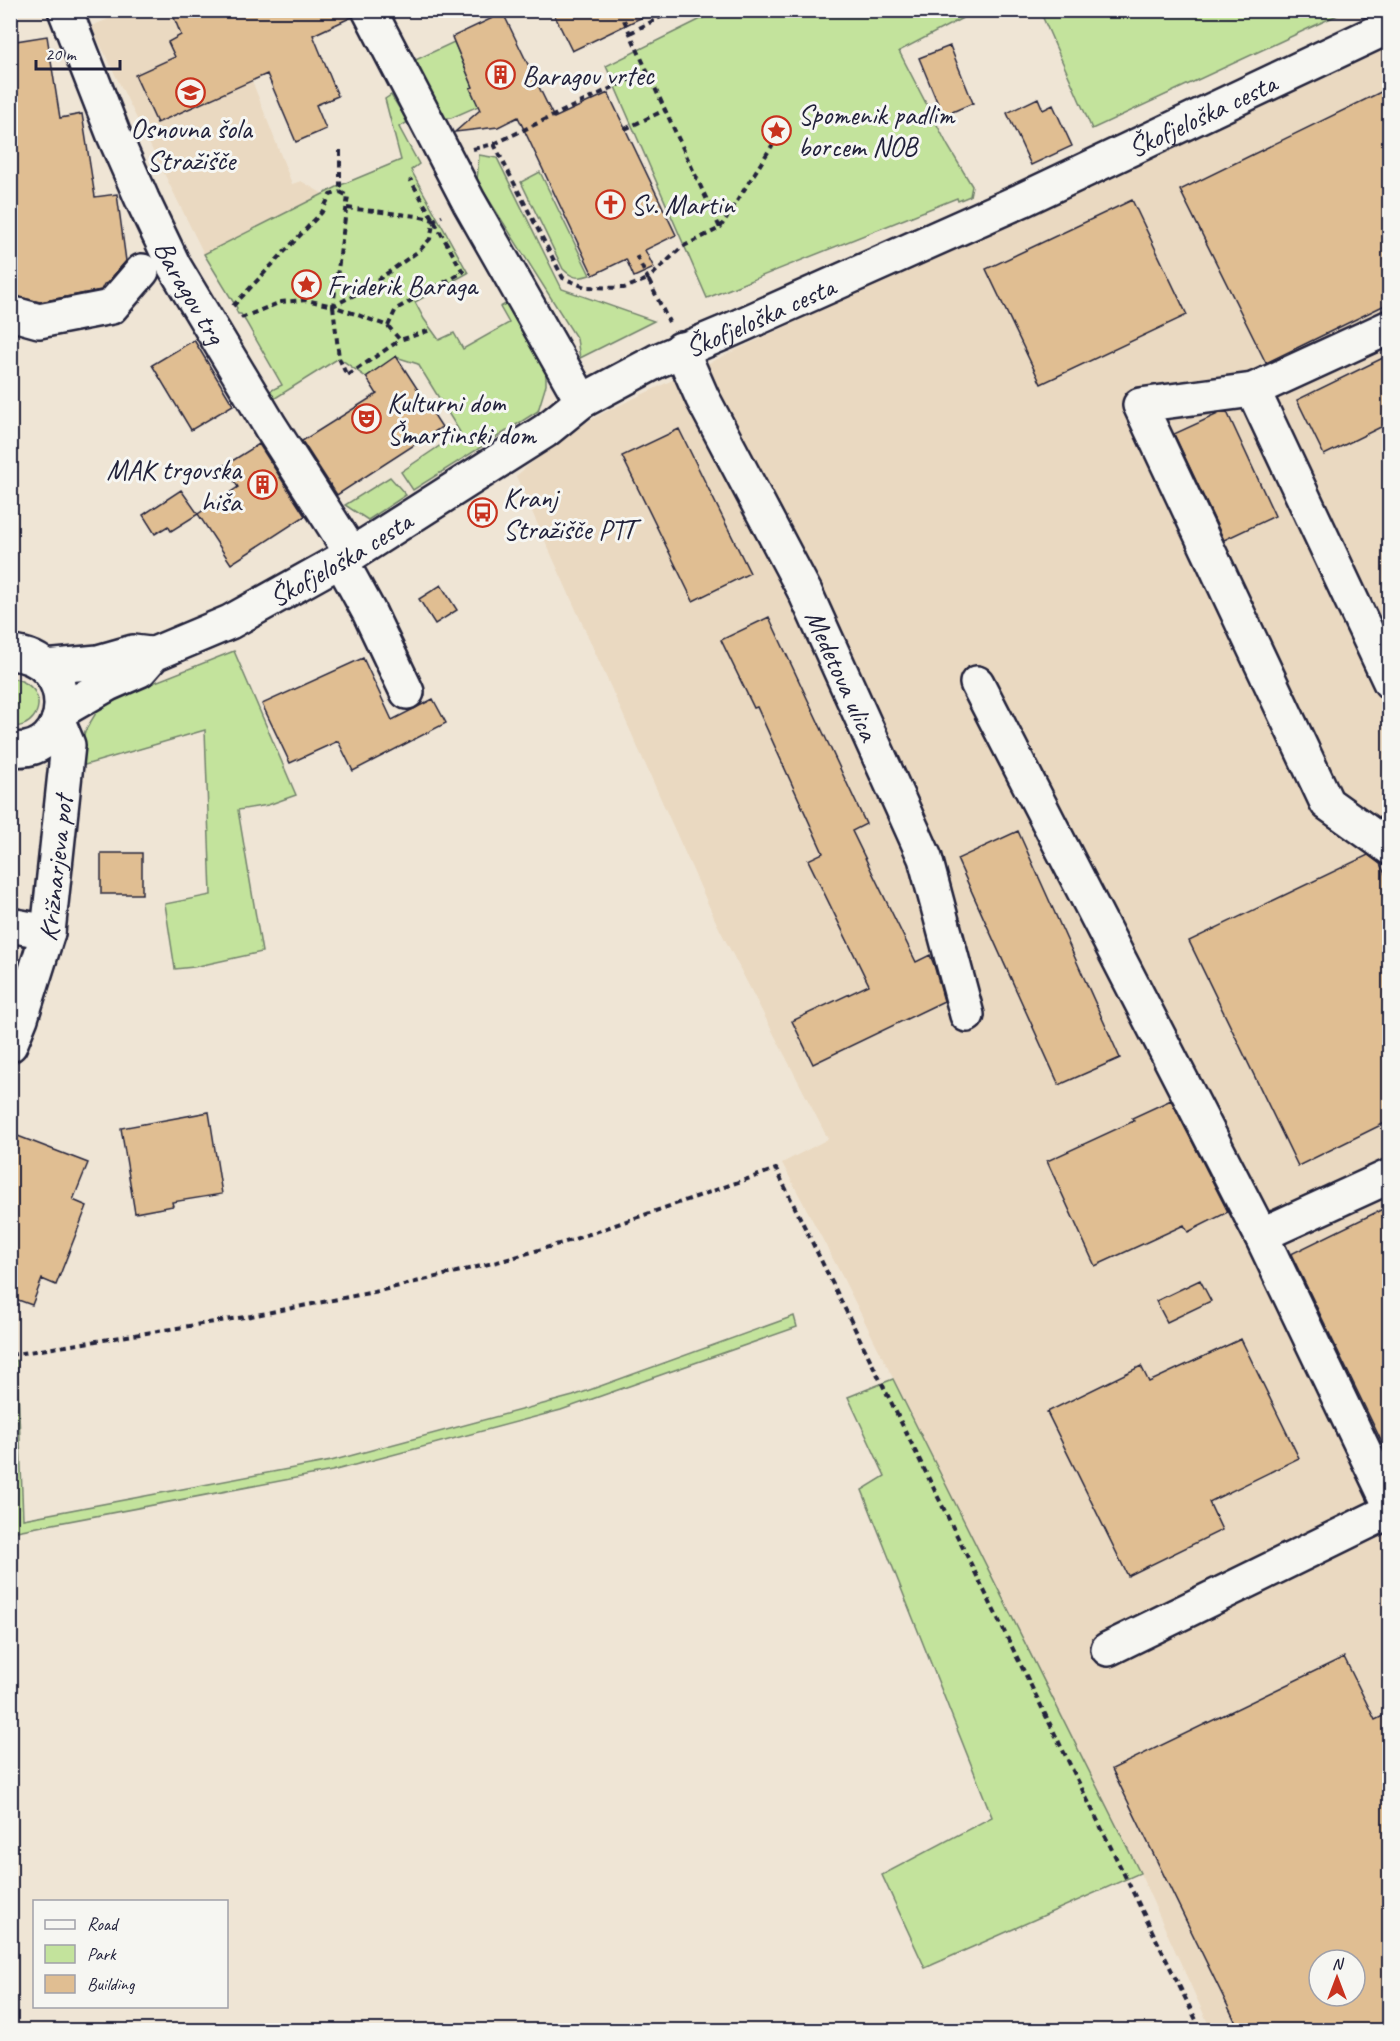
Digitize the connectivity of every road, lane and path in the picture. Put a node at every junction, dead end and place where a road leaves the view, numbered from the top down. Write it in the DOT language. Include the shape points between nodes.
graph roads {
  1 [pos="65,10"];
  2 [pos="369,10"];
  3 [pos="674,10"];
  4 [pos="624,20"];
  5 [pos="1389,26"];
  6 [pos="630,33"];
  7 [pos="647,71"];
  8 [pos="665,110"];
  9 [pos="625,129"];
  10 [pos="775,141"];
  11 [pos="494,144"];
  12 [pos="340,150"];
  13 [pos="449,163"];
  14 [pos="410,179"];
  15 [pos="340,192"];
  16 [pos="469,202"];
  17 [pos="346,208"];
  18 [pos="434,220"];
  19 [pos="720,228"];
  20 [pos="636,255"];
  21 [pos="142,272"];
  22 [pos="648,279"];
  23 [pos="333,306"];
  24 [pos="10,313"];
  25 [pos="221,322"];
  26 [pos="388,326"];
  27 [pos="1389,327"];
  28 [pos="431,330"];
  29 [pos="676,336"];
  30 [pos="400,340"];
  31 [pos="1253,390"];
  32 [pos="582,400"];
  33 [pos="346,557"];
  34 [pos="154,654"];
  35 [pos="21,655"];
  36 [pos="1389,682"];
  37 [pos="977,683"];
  38 [pos="407,692"];
  39 [pos="60,716"];
  40 [pos="10,749"];
  41 [pos="1389,848"];
  42 [pos="10,925"];
  43 [pos="48,932"];
  44 [pos="967,1015"];
  45 [pos="10,1045"];
  46 [pos="1389,1176"];
  47 [pos="1260,1235"];
  48 [pos="10,1355"];
  49 [pos="1389,1505"];
  50 [pos="1389,1511"];
  51 [pos="1108,1648"];
  52 [pos="1200,2031"];
  1 -- 25 [label="street, Baragov trg" via="132,177 174,266"];
  2 -- 13 [label="street"];
  3 -- 6 [label="path"];
  4 -- 6 [label="path"];
  5 -- 29 [label="street, Škofjeloška cesta" via="1022,200 726,332"];
  6 -- 7 [label="path"];
  7 -- 8 [label="path"];
  7 -- 11 [label="path"];
  8 -- 9 [label="path"];
  8 -- 19 [label="path"];
  10 -- 19 [label="path"];
  11 -- 13 [label="path" via="478,147"];
  11 -- 22 [label="path" via="563,278 585,286 624,288"];
  12 -- 15 [label="path"];
  13 -- 16 [label="street"];
  14 -- 18 [label="path"];
  15 -- 17 [label="path" via="348,196"];
  15 -- 25 [label="path" via="330,195 322,212"];
  16 -- 18 [label="path"];
  16 -- 32 [label="street"];
  17 -- 18 [label="path"];
  17 -- 23 [label="path"];
  18 -- 23 [label="path" via="430,239 420,250 362,291"];
  18 -- 26 [label="path" via="462,272 396,309"];
  19 -- 22 [label="path" via="682,247"];
  20 -- 22 [label="path"];
  21 -- 24 [label="street" via="111,307 39,321"];
  22 -- 29 [label="path"];
  23 -- 25 [label="path" via="306,300 281,302"];
  23 -- 26 [label="path"];
  23 -- 30 [label="path" via="339,358 346,376"];
  25 -- 33 [label="street, Baragov trg" via="270,426"];
  26 -- 30 [label="path"];
  27 -- 31 [label="street"];
  28 -- 30 [label="path"];
  29 -- 32 [label="street, Škofjeloška cesta"];
  29 -- 44 [label="street, Medetova ulica" via="708,408 804,592 925,858"];
  31 -- 36 [label="street"];
  31 -- 41 [label="street" via="1140,405 1327,803"];
  32 -- 33 [label="street, Škofjeloška cesta" via="545,431"];
  33 -- 34 [label="street, Škofjeloška cesta" via="230,622"];
  33 -- 38 [label="street, Baragov trg"];
  34 -- 35 [label="street, Škofjeloška cesta" via="133,652 98,662"];
  34 -- 39 [label="street, Škofjeloška cesta" via="140,670 108,684"];
  35 -- 39 [label="street, Križnarjeva pot" via="57,680 62,696"];
  37 -- 47 [label="street"];
  39 -- 40 [label="street" via="50,738 35,746"];
  39 -- 43 [label="street, Križnarjeva pot" via="68,745"];
  42 -- 43 [label="street"];
  43 -- 45 [label="street, Križnarjeva pot"];
  46 -- 47 [label="street"];
  47 -- 49 [label="street"];
  48 -- 52 [label="path" via="379,1291 572,1240 777,1169"];
  50 -- 51 [label="street"];
}
